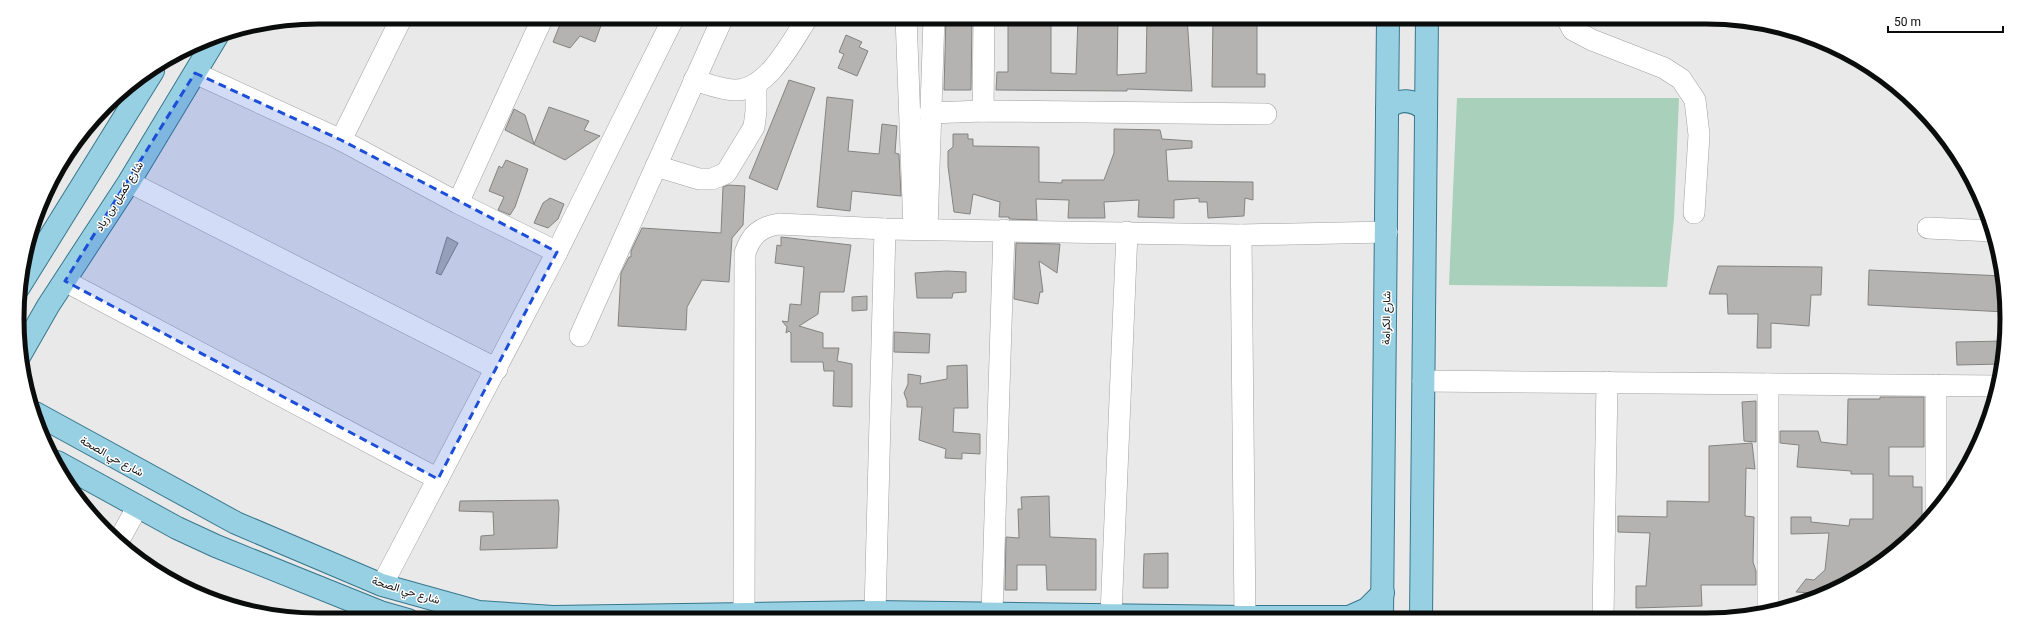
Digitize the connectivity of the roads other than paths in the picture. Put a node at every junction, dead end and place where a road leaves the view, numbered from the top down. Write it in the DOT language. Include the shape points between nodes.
graph roads {
  1 [pos="399,24"];
  2 [pos="540,24"];
  3 [pos="671,24"];
  4 [pos="719,24"];
  5 [pos="803,24"];
  6 [pos="906,24"];
  7 [pos="934,24"];
  8 [pos="984,24"];
  9 [pos="1388,24"];
  10 [pos="1427,24"];
  11 [pos="1570,24"];
  12 [pos="212,44"];
  13 [pos="195,73"];
  14 [pos="148,79"];
  15 [pos="694,80"];
  16 [pos="756,85"];
  17 [pos="1387,109"];
  18 [pos="1426,110"];
  19 [pos="983,111"];
  20 [pos="930,113"];
  21 [pos="1266,114"];
  22 [pos="341,140"];
  23 [pos="656,166"];
  24 [pos="129,182"];
  25 [pos="458,203"];
  26 [pos="1694,213"];
  27 [pos="1928,228"];
  28 [pos="885,229"];
  29 [pos="920,229"];
  30 [pos="1004,230"];
  31 [pos="1986,231"];
  32 [pos="1127,232"];
  33 [pos="1387,232"];
  34 [pos="1241,235"];
  35 [pos="557,252"];
  36 [pos="28,272"];
  37 [pos="65,281"];
  38 [pos="580,336"];
  39 [pos="26,345"];
  40 [pos="496,369"];
  41 [pos="1423,380"];
  42 [pos="1607,382"];
  43 [pos="1768,384"];
  44 [pos="1936,385"];
  45 [pos="1992,386"];
  46 [pos="41,416"];
  47 [pos="62,465"];
  48 [pos="438,478"];
  49 [pos="194,502"];
  50 [pos="1936,502"];
  51 [pos="138,506"];
  52 [pos="236,523"];
  53 [pos="177,528"];
  54 [pos="121,537"];
  55 [pos="216,546"];
  56 [pos="382,585"];
  57 [pos="1383,593"];
  58 [pos="1768,606"];
  59 [pos="876,612"];
  60 [pos="384,613"];
  61 [pos="494,613"];
  62 [pos="744,613"];
  63 [pos="888,613"];
  64 [pos="992,613"];
  65 [pos="1111,613"];
  66 [pos="1245,613"];
  67 [pos="1358,613"];
  68 [pos="1382,613"];
  69 [pos="1421,613"];
  70 [pos="1603,613"];
  1 -- 22 [label="street"];
  2 -- 25 [label="street"];
  3 -- 35 [label="street"];
  4 -- 15 [label="street"];
  5 -- 16 [label="street" via="767,77"];
  6 -- 29 [label="street"];
  7 -- 20 [label="street"];
  8 -- 19 [label="street"];
  9 -- 17 [label="main road, شارع الكرامة"];
  10 -- 18 [label="main road"];
  11 -- 26 [label="street" via="1573,30 1592,40 1664,68 1681,79 1696,100 1699,135"];
  12 -- 13 [label="main road, شارع كميل بن زياد"];
  13 -- 22 [label="street"];
  13 -- 24 [label="main road, شارع كميل بن زياد"];
  14 -- 36 [label="main road"];
  15 -- 16 [label="street" via="724,89 738,90"];
  15 -- 23 [label="street"];
  16 -- 23 [label="street" via="754,127 726,173 712,179 699,179"];
  17 -- 18 [label="main road" via="1406,101 1420,105"];
  17 -- 33 [label="main road, شارع الكرامة"];
  18 -- 41 [label="main road"];
  19 -- 20 [label="street"];
  19 -- 21 [label="street"];
  20 -- 29 [label="street"];
  22 -- 25 [label="street"];
  23 -- 38 [label="street"];
  24 -- 37 [label="main road, شارع كميل بن زياد"];
  24 -- 40 [label="street"];
  25 -- 35 [label="street"];
  27 -- 31 [label="street"];
  28 -- 29 [label="street"];
  28 -- 59 [label="street"];
  28 -- 62 [label="street" via="779,224 767,226 756,232 748,241 744,265"];
  29 -- 30 [label="street"];
  30 -- 32 [label="street"];
  30 -- 64 [label="street"];
  32 -- 34 [label="street"];
  32 -- 65 [label="street"];
  33 -- 34 [label="street"];
  33 -- 57 [label="main road, شارع الكرامة"];
  34 -- 66 [label="street"];
  35 -- 40 [label="street"];
  37 -- 39 [label="main road, شارع كميل بن زياد"];
  37 -- 48 [label="street"];
  40 -- 48 [label="street"];
  41 -- 42 [label="street"];
  41 -- 69 [label="main road"];
  42 -- 43 [label="street"];
  42 -- 70 [label="street"];
  43 -- 44 [label="street"];
  43 -- 58 [label="street"];
  44 -- 45 [label="street"];
  44 -- 50 [label="street"];
  46 -- 49 [label="main road, شارع حي الصحة"];
  47 -- 51 [label="main road"];
  48 -- 56 [label="street"];
  49 -- 52 [label="main road, شارع حي الصحة"];
  49 -- 53 [label="main road" via="198,513 194,524"];
  51 -- 53 [label="main road"];
  51 -- 54 [label="street"];
  52 -- 55 [label="main road" via="222,523 217,527 213,533"];
  52 -- 56 [label="main road, شارع حي الصحة"];
  53 -- 55 [label="main road"];
  55 -- 60 [label="main road"];
  56 -- 61 [label="main road, شارع حي الصحة" via="479,612"];
  57 -- 67 [label="main road, شارع حي الصحة" via="1367,609"];
  57 -- 68 [label="main road, شارع الكرامة"];
  59 -- 62 [label="main road, شارع حي الصحة"];
  59 -- 63 [label="main road, شارع حي الصحة"];
}
